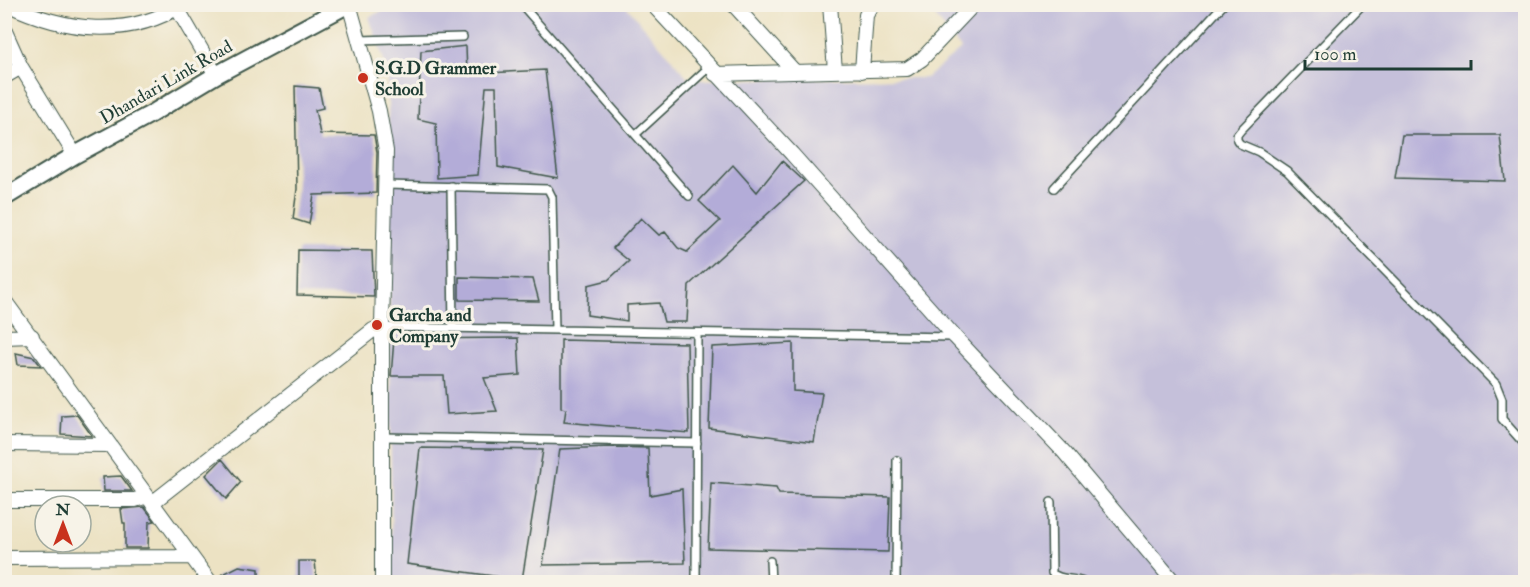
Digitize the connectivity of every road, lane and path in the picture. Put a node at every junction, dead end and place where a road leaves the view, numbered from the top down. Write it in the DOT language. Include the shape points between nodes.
graph roads {
  1 [pos="6,4"];
  2 [pos="349,4"];
  3 [pos="521,4"];
  4 [pos="652,4"];
  5 [pos="830,4"];
  6 [pos="873,4"];
  7 [pos="975,4"];
  8 [pos="1224,4"];
  9 [pos="1363,4"];
  10 [pos="180,6"];
  11 [pos="741,7"];
  12 [pos="4,28"];
  13 [pos="463,37"];
  14 [pos="359,40"];
  15 [pos="21,67"];
  16 [pos="712,70"];
  17 [pos="862,70"];
  18 [pos="835,71"];
  19 [pos="795,72"];
  20 [pos="216,75"];
  21 [pos="4,77"];
  22 [pos="636,134"];
  23 [pos="75,155"];
  24 [pos="386,185"];
  25 [pos="451,186"];
  26 [pos="1054,188"];
  27 [pos="690,196"];
  28 [pos="4,198"];
  29 [pos="4,300"];
  30 [pos="382,327"];
  31 [pos="453,328"];
  32 [pos="555,330"];
  33 [pos="698,333"];
  34 [pos="32,336"];
  35 [pos="4,337"];
  36 [pos="955,337"];
  37 [pos="382,437"];
  38 [pos="697,443"];
  39 [pos="4,444"];
  40 [pos="110,445"];
  41 [pos="1526,447"];
  42 [pos="897,460"];
  43 [pos="4,500"];
  44 [pos="150,500"];
  45 [pos="1051,502"];
  46 [pos="191,557"];
  47 [pos="4,558"];
  48 [pos="770,561"];
  49 [pos="210,582"];
  50 [pos="382,582"];
  51 [pos="696,582"];
  52 [pos="771,582"];
  53 [pos="896,582"];
  54 [pos="1083,582"];
  55 [pos="1174,582"];
  1 -- 10 [label="street" via="62,24 91,28 120,28 145,22"];
  2 -- 14 [label="street"];
  2 -- 20 [label="street, Dhandari Link Road"];
  3 -- 22 [label="lane"];
  4 -- 16 [label="street"];
  5 -- 18 [label="street"];
  6 -- 17 [label="street" via="866,15"];
  7 -- 17 [label="street" via="916,64 907,69"];
  8 -- 26 [label="lane"];
  9 -- 41 [label="lane" via="1241,129 1237,140 1287,171 1496,384 1502,399 1502,419"];
  10 -- 20 [label="street"];
  11 -- 19 [label="street"];
  12 -- 15 [label="street"];
  13 -- 14 [label="lane"];
  14 -- 24 [label="street" via="384,134"];
  15 -- 21 [label="street"];
  15 -- 23 [label="street"];
  16 -- 19 [label="street"];
  16 -- 22 [label="lane"];
  16 -- 36 [label="street"];
  17 -- 18 [label="street"];
  18 -- 19 [label="street"];
  20 -- 23 [label="street, Dhandari Link Road"];
  22 -- 27 [label="lane"];
  23 -- 28 [label="street, Dhandari Link Road"];
  24 -- 25 [label="lane"];
  24 -- 30 [label="street"];
  25 -- 31 [label="lane"];
  25 -- 32 [label="lane" via="544,188 550,192"];
  29 -- 34 [label="street"];
  30 -- 31 [label="lane"];
  30 -- 37 [label="street"];
  30 -- 44 [label="street"];
  31 -- 32 [label="lane"];
  32 -- 33 [label="lane"];
  33 -- 36 [label="lane"];
  33 -- 38 [label="lane"];
  34 -- 35 [label="street"];
  34 -- 40 [label="street"];
  36 -- 55 [label="street" via="1064,452"];
  37 -- 38 [label="lane"];
  37 -- 50 [label="street"];
  38 -- 51 [label="lane"];
  39 -- 40 [label="street"];
  40 -- 44 [label="street"];
  42 -- 53 [label="lane"];
  43 -- 44 [label="street"];
  44 -- 46 [label="street"];
  45 -- 54 [label="lane" via="1052,573"];
  46 -- 47 [label="street"];
  46 -- 49 [label="street"];
  48 -- 52 [label="lane"];
}
